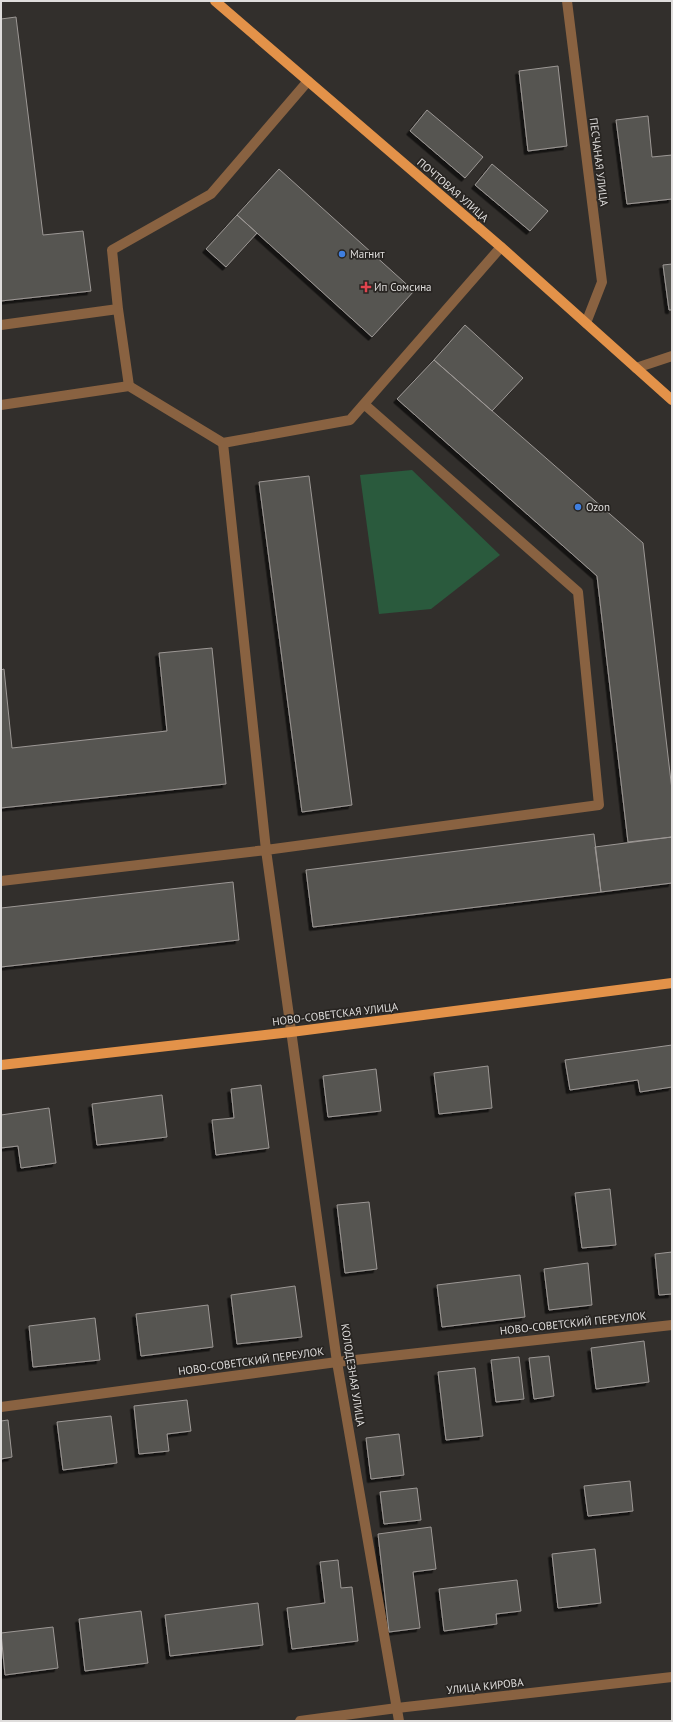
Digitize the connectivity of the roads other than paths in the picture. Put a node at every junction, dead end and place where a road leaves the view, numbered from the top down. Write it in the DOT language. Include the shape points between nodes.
graph roads {
  1 [pos="215,1"];
  2 [pos="567,1"];
  3 [pos="308,81"];
  4 [pos="501,247"];
  5 [pos="118,309"];
  6 [pos="586,323"];
  7 [pos="1,325"];
  8 [pos="672,356"];
  9 [pos="636,368"];
  10 [pos="129,386"];
  11 [pos="672,400"];
  12 [pos="364,404"];
  13 [pos="1,405"];
  14 [pos="223,443"];
  15 [pos="266,850"];
  16 [pos="1,881"];
  17 [pos="672,983"];
  18 [pos="291,1032"];
  19 [pos="1,1065"];
  20 [pos="672,1325"];
  21 [pos="338,1362"];
  22 [pos="1,1407"];
  23 [pos="672,1677"];
  24 [pos="397,1708"];
  25 [pos="300,1721"];
  26 [pos="399,1721"];
  1 -- 3 [label="main road, ПОЧТОВАЯ УЛИЦА"];
  2 -- 6 [label="street, ПЕСЧАНАЯ УЛИЦА" via="602,282"];
  3 -- 4 [label="main road, ПОЧТОВАЯ УЛИЦА"];
  3 -- 5 [label="street" via="211,194 112,250"];
  4 -- 6 [label="main road, ПОЧТОВАЯ УЛИЦА"];
  4 -- 12 [label="street"];
  5 -- 7 [label="street"];
  5 -- 10 [label="street"];
  6 -- 9 [label="main road, ПОЧТОВАЯ УЛИЦА"];
  8 -- 9 [label="street"];
  9 -- 11 [label="main road, ПОЧТОВАЯ УЛИЦА"];
  10 -- 13 [label="street"];
  10 -- 14 [label="street"];
  12 -- 14 [label="street" via="350,420"];
  12 -- 15 [label="street" via="578,592 599,805"];
  14 -- 15 [label="street, КОЛОДЕЗНАЯ УЛИЦА"];
  15 -- 16 [label="street"];
  15 -- 18 [label="street, КОЛОДЕЗНАЯ УЛИЦА"];
  17 -- 18 [label="main road, НОВО-СОВЕТСКАЯ УЛИЦА"];
  18 -- 19 [label="main road, НОВО-СОВЕТСКАЯ УЛИЦА"];
  18 -- 21 [label="street, КОЛОДЕЗНАЯ УЛИЦА"];
  20 -- 21 [label="street, НОВО-СОВЕТСКИЙ ПЕРЕУЛОК"];
  21 -- 22 [label="street, НОВО-СОВЕТСКИЙ ПЕРЕУЛОК"];
  21 -- 24 [label="street, КОЛОДЕЗНАЯ УЛИЦА"];
  23 -- 24 [label="street, УЛИЦА КИРОВА"];
  24 -- 25 [label="street, УЛИЦА КИРОВА"];
  24 -- 26 [label="street, КОЛОДЕЗНАЯ УЛИЦА"];
}
